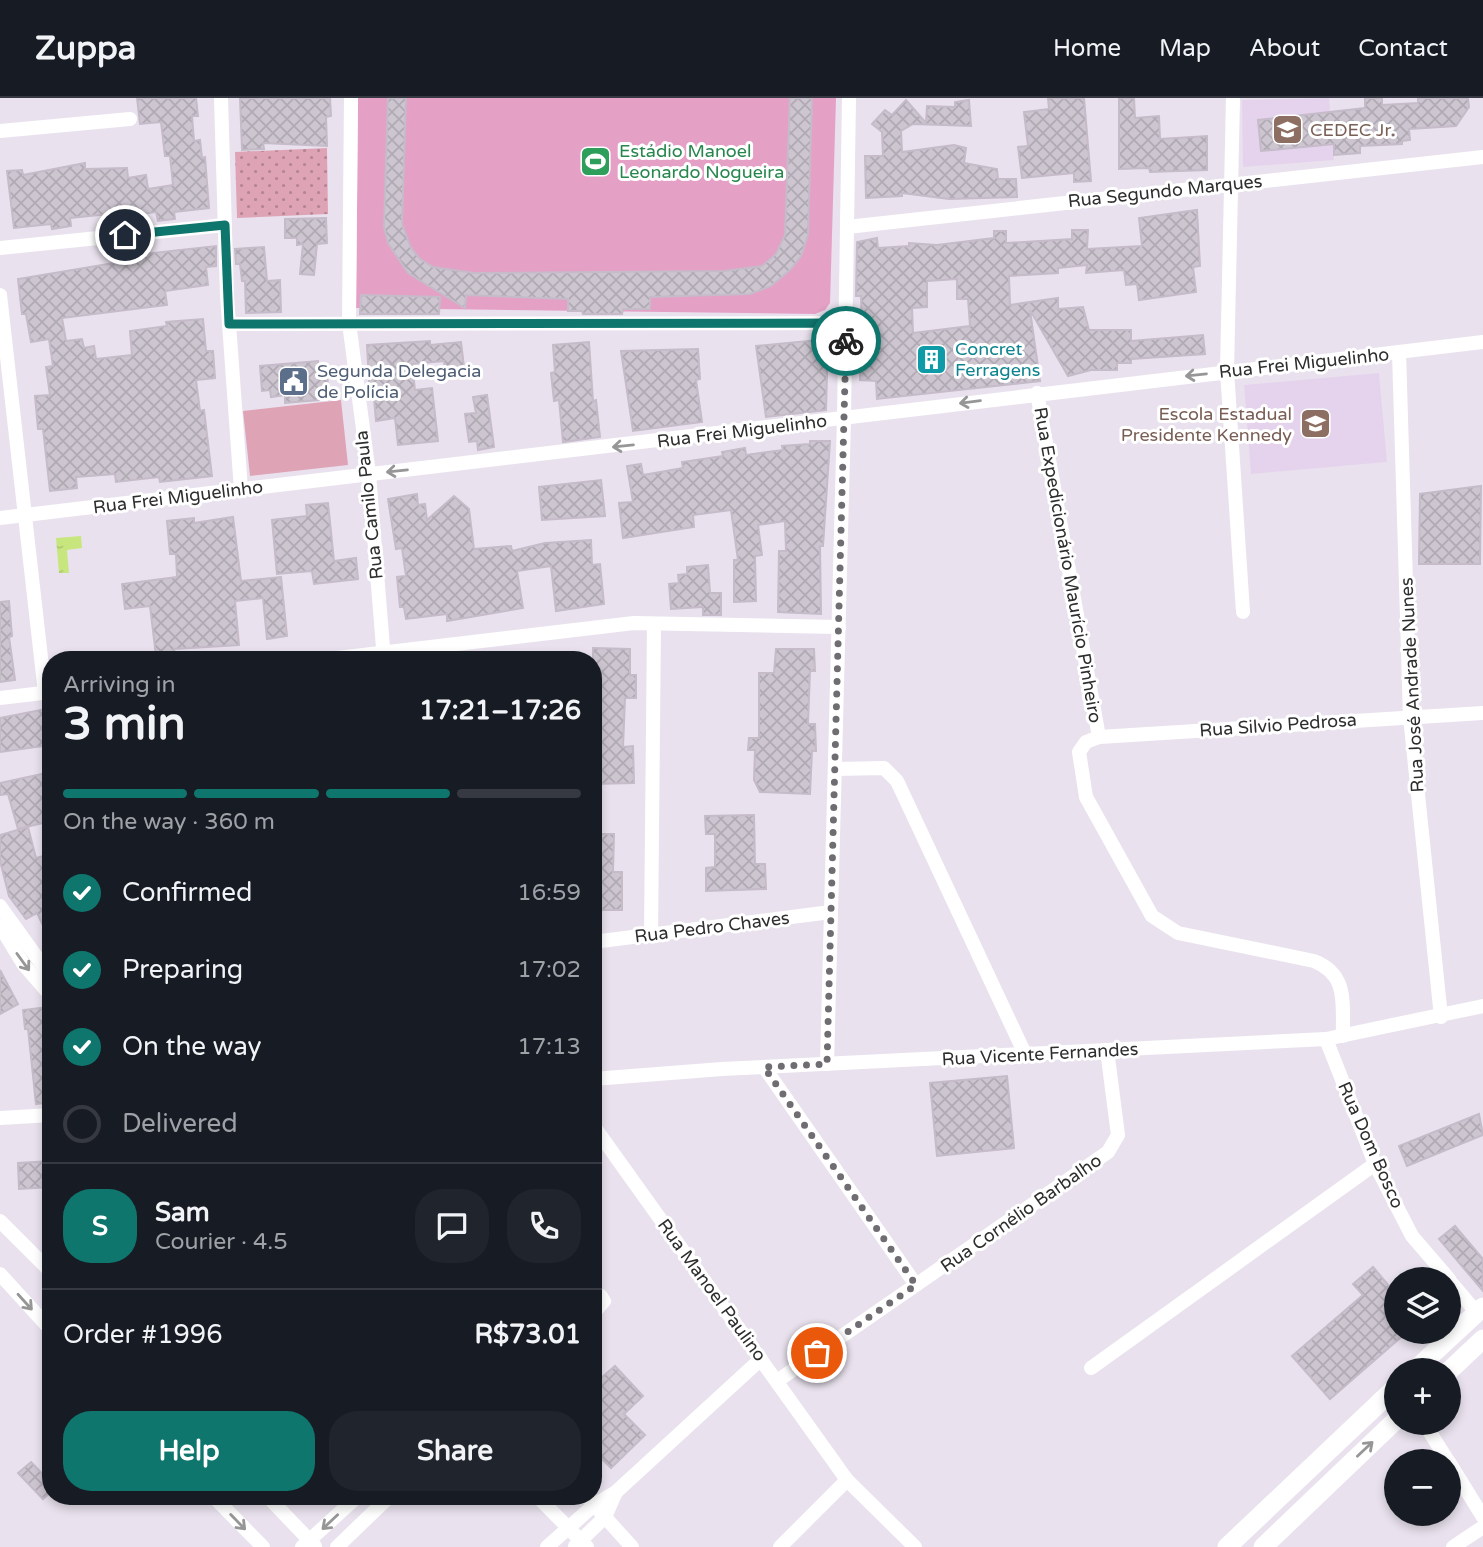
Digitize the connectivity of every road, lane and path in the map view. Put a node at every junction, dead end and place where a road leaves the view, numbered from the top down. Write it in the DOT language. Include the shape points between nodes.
graph roads {
  1 [pos="221,98"];
  2 [pos="351,98"];
  3 [pos="849,98"];
  4 [pos="1233,98"];
  5 [pos="130,119"];
  6 [pos="0,131"];
  7 [pos="1483,157"];
  8 [pos="1231,183"];
  9 [pos="225,225"];
  10 [pos="847,226"];
  11 [pos="0,248"];
  12 [pos="0,295"];
  13 [pos="349,323"];
  14 [pos="846,323"];
  15 [pos="229,324"];
  16 [pos="1483,342"];
  17 [pos="1399,352"];
  18 [pos="1227,371"];
  19 [pos="1037,393"];
  20 [pos="844,418"];
  21 [pos="369,474"];
  22 [pos="241,490"];
  23 [pos="23,515"];
  24 [pos="0,518"];
  25 [pos="1242,612"];
  26 [pos="654,624"];
  27 [pos="839,627"];
  28 [pos="42,651"];
  29 [pos="383,651"];
  30 [pos="421,651"];
  31 [pos="42,693"];
  32 [pos="0,698"];
  33 [pos="1483,713"];
  34 [pos="1410,717"];
  35 [pos="1099,737"];
  36 [pos="835,769"];
  37 [pos="0,906"];
  38 [pos="831,912"];
  39 [pos="0,926"];
  40 [pos="652,935"];
  41 [pos="602,941"];
  42 [pos="42,964"];
  43 [pos="42,986"];
  44 [pos="1483,1006"];
  45 [pos="1441,1017"];
  46 [pos="1343,1036"];
  47 [pos="1326,1039"];
  48 [pos="1107,1050"];
  49 [pos="1025,1054"];
  50 [pos="827,1064"];
  51 [pos="764,1067"];
  52 [pos="602,1078"];
  53 [pos="42,1116"];
  54 [pos="0,1118"];
  55 [pos="602,1138"];
  56 [pos="1374,1164"];
  57 [pos="0,1221"];
  58 [pos="42,1263"];
  59 [pos="1439,1267"];
  60 [pos="0,1275"];
  61 [pos="916,1285"];
  62 [pos="1461,1291"];
  63 [pos="1480,1310"];
  64 [pos="42,1320"];
  65 [pos="1483,1339"];
  66 [pos="1428,1358"];
  67 [pos="761,1359"];
  68 [pos="1461,1360"];
  69 [pos="1091,1368"];
  70 [pos="777,1381"];
  71 [pos="1384,1399"];
  72 [pos="1384,1431"];
  73 [pos="1347,1434"];
  74 [pos="1342,1471"];
  75 [pos="847,1480"];
  76 [pos="1461,1481"];
  77 [pos="616,1492"];
  78 [pos="602,1497"];
  79 [pos="222,1505"];
  80 [pos="275,1505"];
  81 [pos="349,1505"];
  82 [pos="381,1505"];
  83 [pos="545,1505"];
  84 [pos="587,1505"];
  85 [pos="594,1505"];
  86 [pos="1260,1516"];
  87 [pos="605,1517"];
  88 [pos="1483,1517"];
  89 [pos="1483,1527"];
  90 [pos="567,1528"];
  91 [pos="309,1545"];
  92 [pos="580,1545"];
  93 [pos="263,1547"];
  94 [pos="337,1547"];
  95 [pos="547,1547"];
  96 [pos="632,1547"];
  97 [pos="780,1547"];
  98 [pos="915,1547"];
  99 [pos="1227,1547"];
  100 [pos="1261,1547"];
  101 [pos="1453,1547"];
  1 -- 9 [label="street"];
  2 -- 13 [label="street, Rua Camilo Paula"];
  3 -- 10 [label="street"];
  4 -- 8 [label="street"];
  5 -- 6 [label="street"];
  7 -- 8 [label="street, Rua Segundo Marques"];
  8 -- 10 [label="street, Rua Segundo Marques"];
  8 -- 18 [label="street"];
  9 -- 11 [label="street"];
  9 -- 15 [label="street"];
  10 -- 14 [label="street"];
  12 -- 23 [label="street"];
  13 -- 14 [label="street"];
  13 -- 15 [label="street"];
  13 -- 21 [label="street, Rua Camilo Paula"];
  14 -- 20 [label="street"];
  15 -- 22 [label="street"];
  16 -- 17 [label="street, Rua Frei Miguelinho"];
  17 -- 18 [label="street, Rua Frei Miguelinho"];
  17 -- 34 [label="street, Rua José Andrade Nunes"];
  18 -- 19 [label="street, Rua Frei Miguelinho, one-way"];
  18 -- 25 [label="street"];
  19 -- 20 [label="street, Rua Frei Miguelinho, one-way"];
  19 -- 35 [label="street, Rua Expedicionário Maurício Pinheiro"];
  20 -- 21 [label="street, Rua Frei Miguelinho, one-way"];
  20 -- 27 [label="street"];
  21 -- 22 [label="street, Rua Frei Miguelinho"];
  21 -- 29 [label="street, Rua Camilo Paula"];
  22 -- 23 [label="street, Rua Frei Miguelinho"];
  23 -- 24 [label="street, Rua Frei Miguelinho"];
  23 -- 28 [label="street"];
  26 -- 27 [label="street"];
  26 -- 30 [label="street"];
  26 -- 40 [label="street"];
  27 -- 36 [label="street"];
  31 -- 32 [label="street"];
  33 -- 34 [label="street, Rua Silvio Pedrosa"];
  34 -- 35 [label="street, Rua Silvio Pedrosa"];
  34 -- 45 [label="street, Rua José Andrade Nunes"];
  35 -- 46 [label="street" via="1086,742 1079,752 1086,797 1152,916 1178,933 1329,967 1341,986"];
  36 -- 38 [label="street"];
  36 -- 49 [label="street" via="884,768 897,781"];
  37 -- 42 [label="street"];
  38 -- 40 [label="street, Rua Pedro Chaves"];
  38 -- 50 [label="street"];
  39 -- 43 [label="street, one-way"];
  40 -- 41 [label="street, Rua Pedro Chaves"];
  44 -- 45 [label="street, Rua Vicente Fernandes"];
  45 -- 46 [label="street, Rua Vicente Fernandes"];
  46 -- 47 [label="street, Rua Vicente Fernandes"];
  47 -- 48 [label="street, Rua Vicente Fernandes"];
  47 -- 56 [label="street, Rua Dom Bosco"];
  48 -- 49 [label="street, Rua Vicente Fernandes"];
  48 -- 61 [label="street, Rua Cornélio Barbalho" via="1117,1125 1115,1144"];
  49 -- 50 [label="street, Rua Vicente Fernandes"];
  50 -- 51 [label="street, Rua Vicente Fernandes"];
  51 -- 52 [label="street, Rua Vicente Fernandes"];
  51 -- 61 [label="street"];
  53 -- 54 [label="street"];
  55 -- 67 [label="street, Rua Manoel Paulino"];
  56 -- 59 [label="street, Rua Dom Bosco" via="1412,1236"];
  56 -- 69 [label="street"];
  57 -- 58 [label="street"];
  60 -- 64 [label="street, one-way"];
  61 -- 70 [label="street, Rua Cornélio Barbalho"];
  62 -- 63 [label="street, Rua Dom Bosco"];
  63 -- 66 [label="main road"];
  65 -- 68 [label="main road"];
  67 -- 70 [label="street, Rua Manoel Paulino"];
  67 -- 77 [label="street"];
  70 -- 75 [label="street, Rua Manoel Paulino"];
  71 -- 73 [label="main road"];
  74 -- 72 [label="main road, one-way"];
  73 -- 74 [label="main road" via="1312,1471 1311,1478 1318,1487"];
  73 -- 86 [label="main road"];
  74 -- 100 [label="main road"];
  75 -- 97 [label="street"];
  75 -- 98 [label="street, Rua Manoel Paulino"];
  76 -- 88 [label="street"];
  77 -- 78 [label="street"];
  77 -- 87 [label="street"];
  79 -- 93 [label="street, one-way"];
  80 -- 91 [label="street"];
  81 -- 91 [label="street, one-way"];
  82 -- 94 [label="street"];
  83 -- 90 [label="street"];
  84 -- 90 [label="street"];
  85 -- 87 [label="street"];
  86 -- 99 [label="main road"];
  86 -- 100 [label="main road" via="1279,1501 1287,1507"];
  87 -- 92 [label="street"];
  87 -- 96 [label="street"];
  89 -- 101 [label="street"];
  90 -- 92 [label="street"];
  90 -- 95 [label="street"];
}
